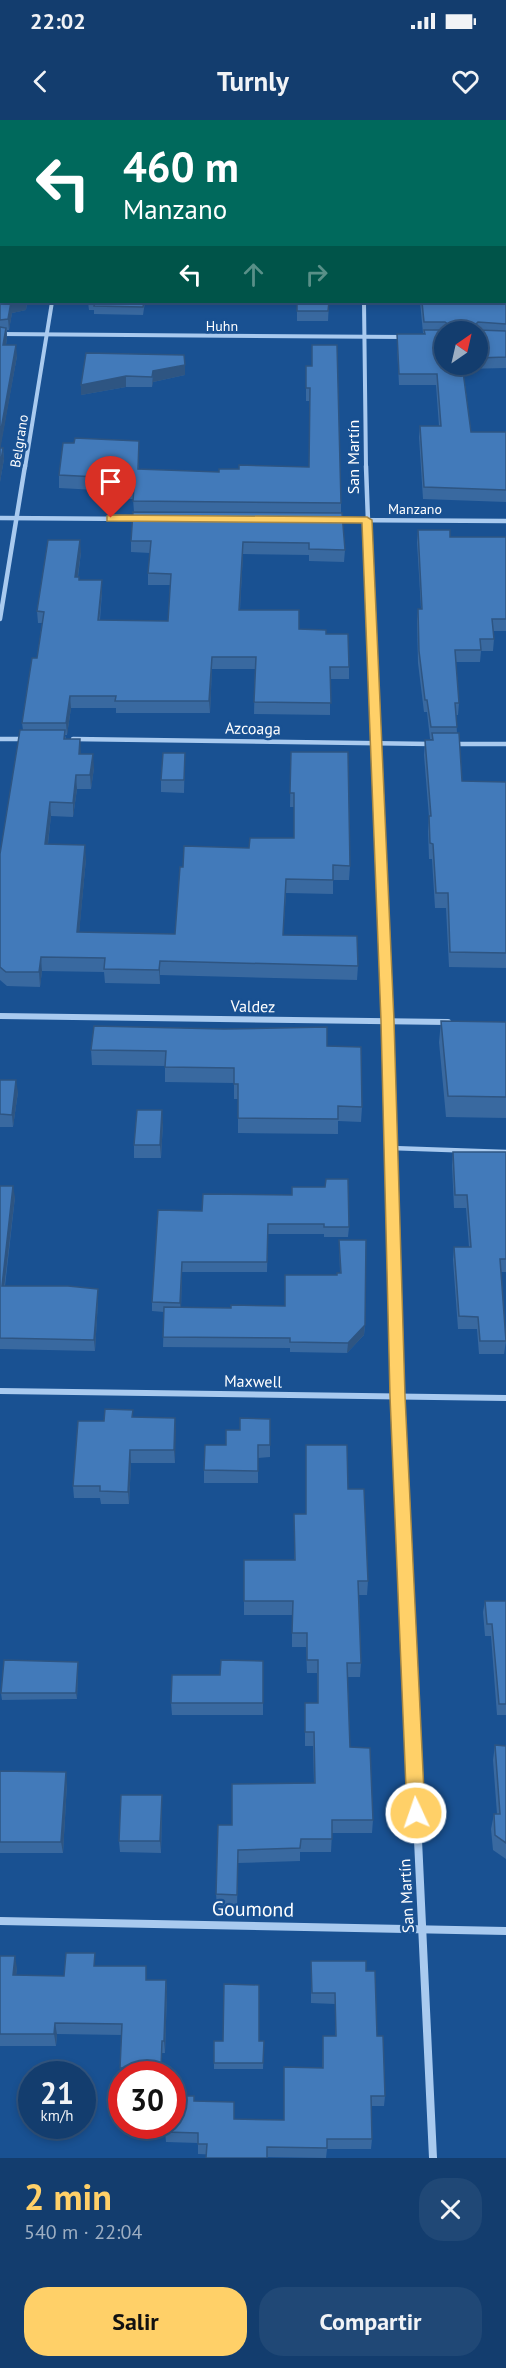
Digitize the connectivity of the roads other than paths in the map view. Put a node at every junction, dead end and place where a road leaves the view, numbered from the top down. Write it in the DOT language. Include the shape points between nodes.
graph roads {
  1 [pos="52,303"];
  2 [pos="364,303"];
  3 [pos="0,334"];
  4 [pos="46,335"];
  5 [pos="365,337"];
  6 [pos="410,337"];
  7 [pos="0,518"];
  8 [pos="18,518"];
  9 [pos="146,519"];
  10 [pos="332,520"];
  11 [pos="367,520"];
  12 [pos="506,521"];
  13 [pos="0,619"];
  14 [pos="0,739"];
  15 [pos="35,739"];
  16 [pos="71,739"];
  17 [pos="376,743"];
  18 [pos="435,744"];
  19 [pos="447,744"];
  20 [pos="506,744"];
  21 [pos="0,1016"];
  22 [pos="387,1021"];
  23 [pos="458,1022"];
  24 [pos="391,1148"];
  25 [pos="506,1152"];
  26 [pos="0,1391"];
  27 [pos="397,1396"];
  28 [pos="506,1398"];
  29 [pos="0,1921"];
  30 [pos="422,1929"];
  31 [pos="506,1931"];
  32 [pos="433,2158"];
  1 -- 4 [label="street, Belgrano"];
  2 -- 5 [label="street, San Martín"];
  3 -- 4 [label="street, Huhn"];
  4 -- 5 [label="street, Huhn"];
  4 -- 8 [label="street, Belgrano"];
  5 -- 6 [label="street, Huhn"];
  5 -- 11 [label="street, San Martín"];
  7 -- 8 [label="street"];
  8 -- 9 [label="street"];
  8 -- 13 [label="street, Belgrano"];
  10 -- 11 [label="street, Manzano"];
  11 -- 12 [label="street, Manzano"];
  11 -- 17 [label="street, San Martín"];
  14 -- 15 [label="street"];
  16 -- 17 [label="street, Azcoaga"];
  17 -- 18 [label="street, Azcoaga"];
  17 -- 22 [label="street, San Martín"];
  19 -- 20 [label="street"];
  21 -- 22 [label="street, Valdez"];
  22 -- 23 [label="street, Valdez"];
  22 -- 24 [label="street, San Martín"];
  24 -- 25 [label="lane"];
  24 -- 27 [label="street, San Martín"];
  26 -- 27 [label="street, Maxwell"];
  27 -- 28 [label="street, Maxwell"];
  27 -- 30 [label="street, San Martín"];
  29 -- 30 [label="street, Goumond"];
  30 -- 31 [label="street, Goumond"];
  30 -- 32 [label="street, San Martín"];
}
